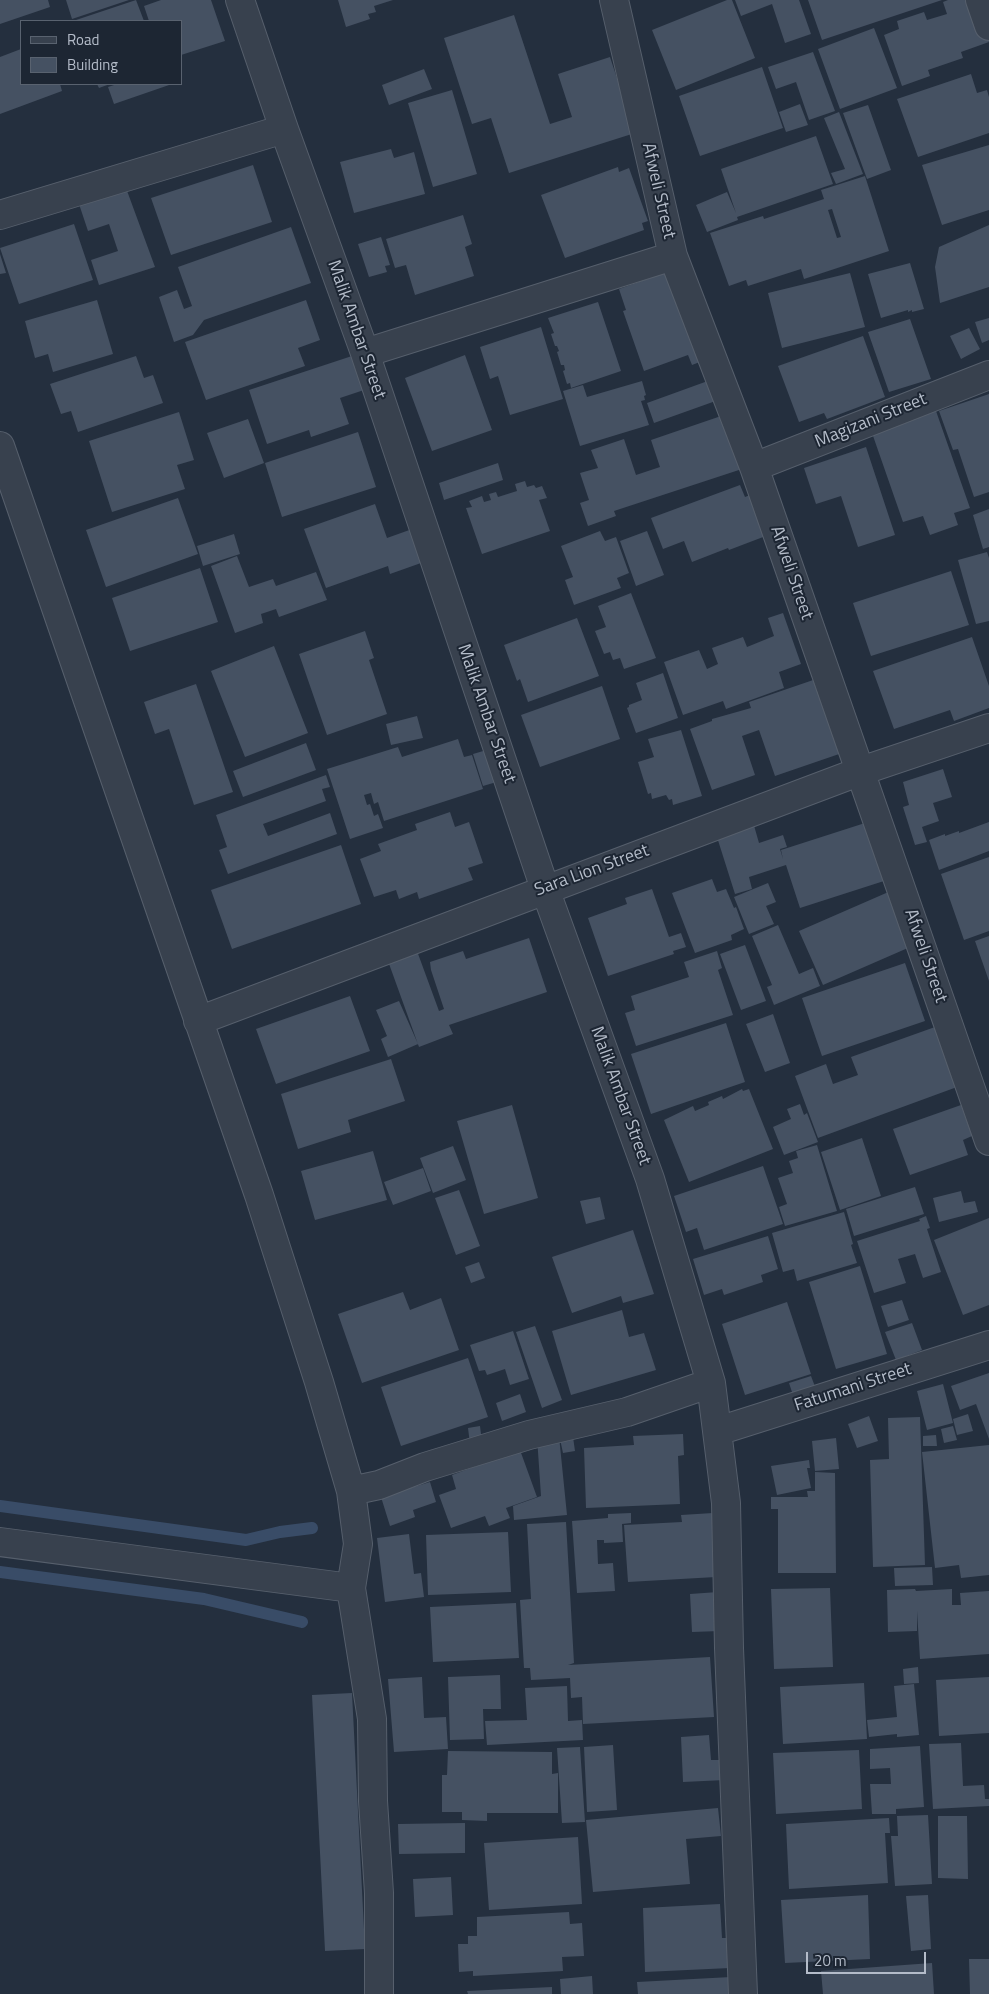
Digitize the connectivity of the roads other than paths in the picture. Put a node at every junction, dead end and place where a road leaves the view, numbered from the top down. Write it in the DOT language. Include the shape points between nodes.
graph roads {
  1 [pos="240,0"];
  2 [pos="614,0"];
  3 [pos="980,0"];
  4 [pos="989,26"];
  5 [pos="284,129"];
  6 [pos="0,215"];
  7 [pos="673,256"];
  8 [pos="365,353"];
  9 [pos="989,375"];
  10 [pos="0,446"];
  11 [pos="754,468"];
  12 [pos="989,728"];
  13 [pos="861,771"];
  14 [pos="545,889"];
  15 [pos="198,1021"];
  16 [pos="980,1089"];
  17 [pos="989,1141"];
  18 [pos="989,1345"];
  19 [pos="711,1383"];
  20 [pos="718,1431"];
  21 [pos="350,1491"];
  22 [pos="0,1542"];
  23 [pos="351,1588"];
  24 [pos="379,1994"];
  25 [pos="743,1994"];
  1 -- 5 [label="street, Malik Ambar Street"];
  2 -- 7 [label="street, Afweli Street"];
  3 -- 4 [label="street"];
  5 -- 6 [label="street"];
  5 -- 8 [label="street, Malik Ambar Street"];
  7 -- 8 [label="street"];
  7 -- 11 [label="street, Afweli Street"];
  8 -- 14 [label="street, Malik Ambar Street"];
  9 -- 11 [label="street, Magizani Street"];
  10 -- 15 [label="street"];
  11 -- 13 [label="street, Afweli Street"];
  12 -- 13 [label="street, Sara Lion Street"];
  13 -- 14 [label="street, Sara Lion Street"];
  13 -- 16 [label="street, Afweli Street"];
  14 -- 15 [label="street, Sara Lion Street"];
  14 -- 19 [label="street, Malik Ambar Street" via="650,1179"];
  15 -- 21 [label="street" via="259,1195"];
  16 -- 17 [label="street, Afweli Street"];
  18 -- 20 [label="street, Fatumani Street"];
  19 -- 20 [label="street, Malik Ambar Street"];
  19 -- 21 [label="street" via="626,1412 529,1436 425,1467 379,1485"];
  20 -- 25 [label="street, Malik Ambar Street" via="726,1503"];
  21 -- 23 [label="street" via="358,1544"];
  22 -- 23 [label="street"];
  23 -- 24 [label="street" via="372,1719 379,1893"];
}
